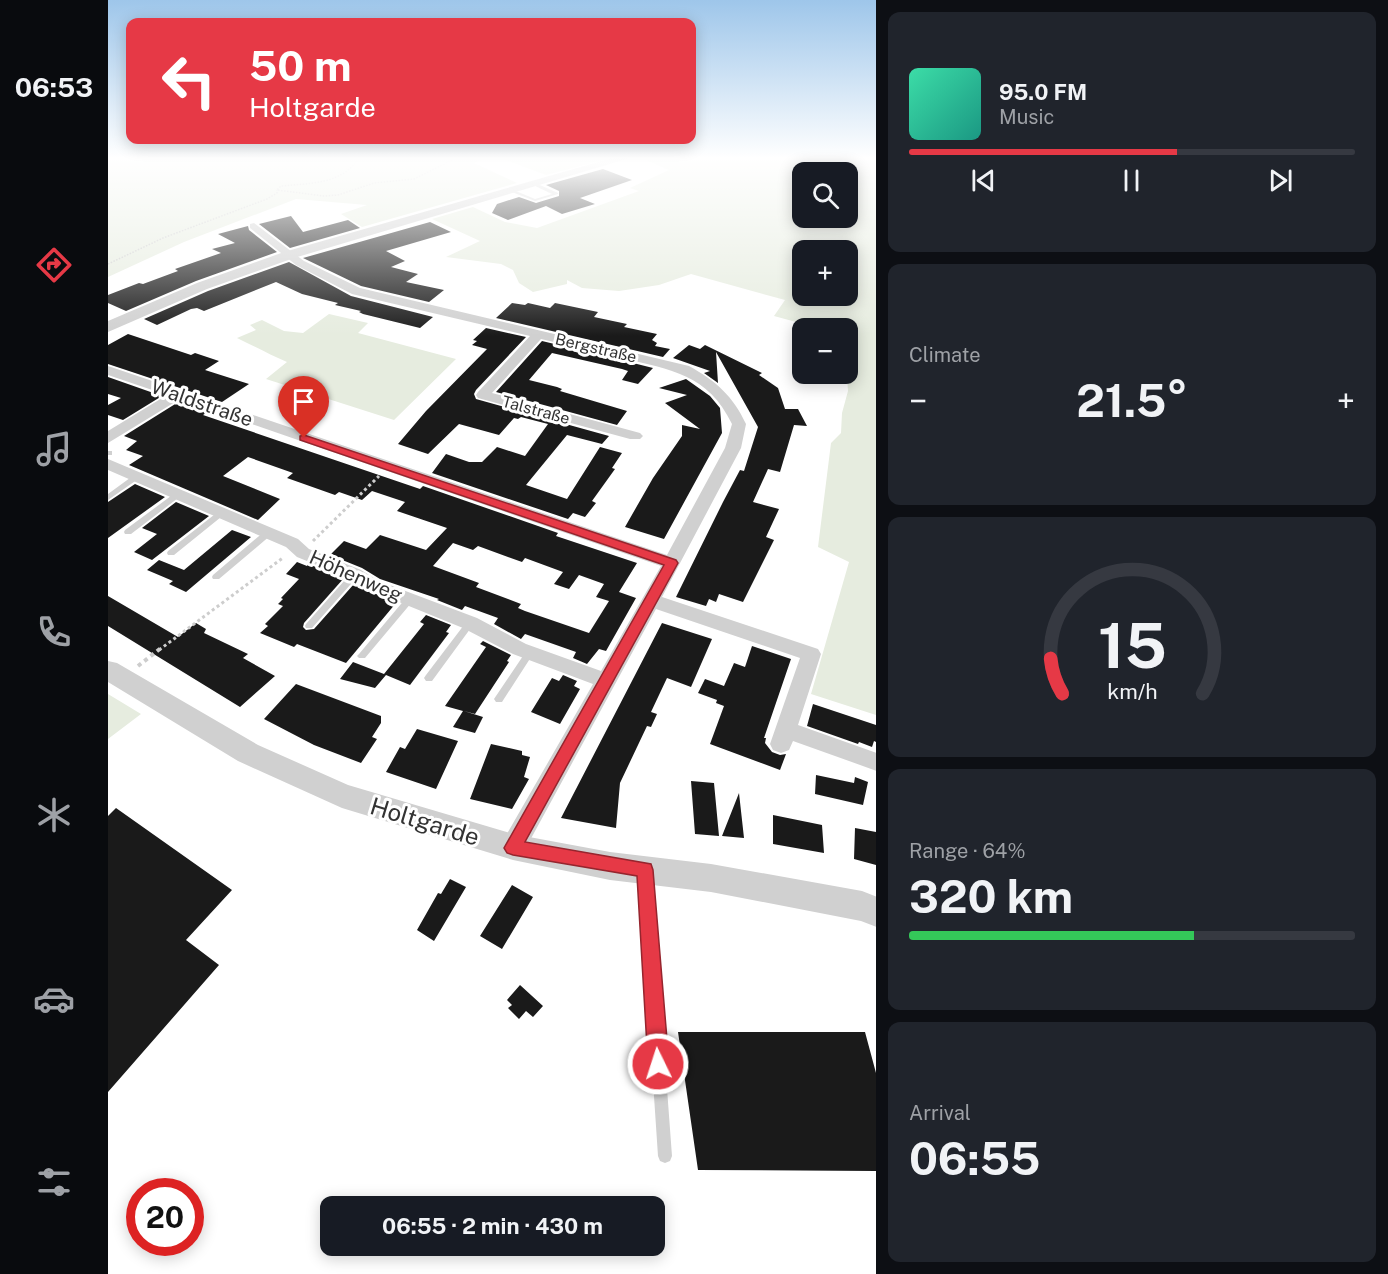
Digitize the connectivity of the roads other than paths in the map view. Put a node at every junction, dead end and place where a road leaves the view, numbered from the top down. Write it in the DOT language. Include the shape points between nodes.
graph roads {
  1 [pos="416,217"];
  2 [pos="254,226"];
  3 [pos="289,255"];
  4 [pos="108,327"];
  5 [pos="538,334"];
  6 [pos="108,370"];
  7 [pos="177,395"];
  8 [pos="634,436"];
  9 [pos="108,452"];
  10 [pos="137,477"];
  11 [pos="178,495"];
  12 [pos="108,498"];
  13 [pos="222,513"];
  14 [pos="128,532"];
  15 [pos="268,533"];
  16 [pos="171,553"];
  17 [pos="672,563"];
  18 [pos="355,574"];
  19 [pos="216,577"];
  20 [pos="409,600"];
  21 [pos="651,600"];
  22 [pos="470,623"];
  23 [pos="309,626"];
  24 [pos="530,652"];
  25 [pos="362,656"];
  26 [pos="116,675"];
  27 [pos="429,678"];
  28 [pos="607,681"];
  29 [pos="499,699"];
  30 [pos="876,762"];
  31 [pos="513,848"];
  32 [pos="645,870"];
  33 [pos="876,912"];
  34 [pos="665,1156"];
  1 -- 3 [label="street"];
  2 -- 3 [label="street, Bergstraße"];
  3 -- 4 [label="street" via="202,286"];
  3 -- 5 [label="street, Bergstraße" via="316,273 356,291"];
  5 -- 8 [label="street, Talstraße" via="483,395"];
  5 -- 17 [label="street, Bergstraße" via="684,369 729,401 739,424 733,448"];
  6 -- 7 [label="street, Waldstraße"];
  7 -- 9 [label="street, Höhenweg"];
  7 -- 17 [label="street, Waldstraße"];
  9 -- 10 [label="street, Höhenweg"];
  10 -- 11 [label="street, Höhenweg"];
  10 -- 12 [label="lane"];
  11 -- 13 [label="street, Höhenweg"];
  11 -- 14 [label="lane"];
  13 -- 15 [label="street, Höhenweg"];
  13 -- 16 [label="lane"];
  15 -- 18 [label="street, Höhenweg" via="303,553"];
  15 -- 19 [label="lane"];
  17 -- 21 [label="street, Bergstraße"];
  18 -- 20 [label="street, Höhenweg"];
  18 -- 23 [label="lane"];
  20 -- 22 [label="street, Höhenweg"];
  20 -- 25 [label="lane"];
  21 -- 28 [label="street, Bergstraße"];
  21 -- 30 [label="street" via="810,654 784,737"];
  22 -- 24 [label="street, Höhenweg"];
  22 -- 27 [label="lane"];
  24 -- 28 [label="street, Höhenweg"];
  24 -- 29 [label="lane"];
  26 -- 31 [label="street, Holtgarde" via="248,753 342,796"];
  28 -- 31 [label="street, Bergstraße"];
  31 -- 32 [label="street, Holtgarde"];
  32 -- 33 [label="street, Holtgarde" via="711,878 862,906"];
  32 -- 34 [label="lane"];
}
